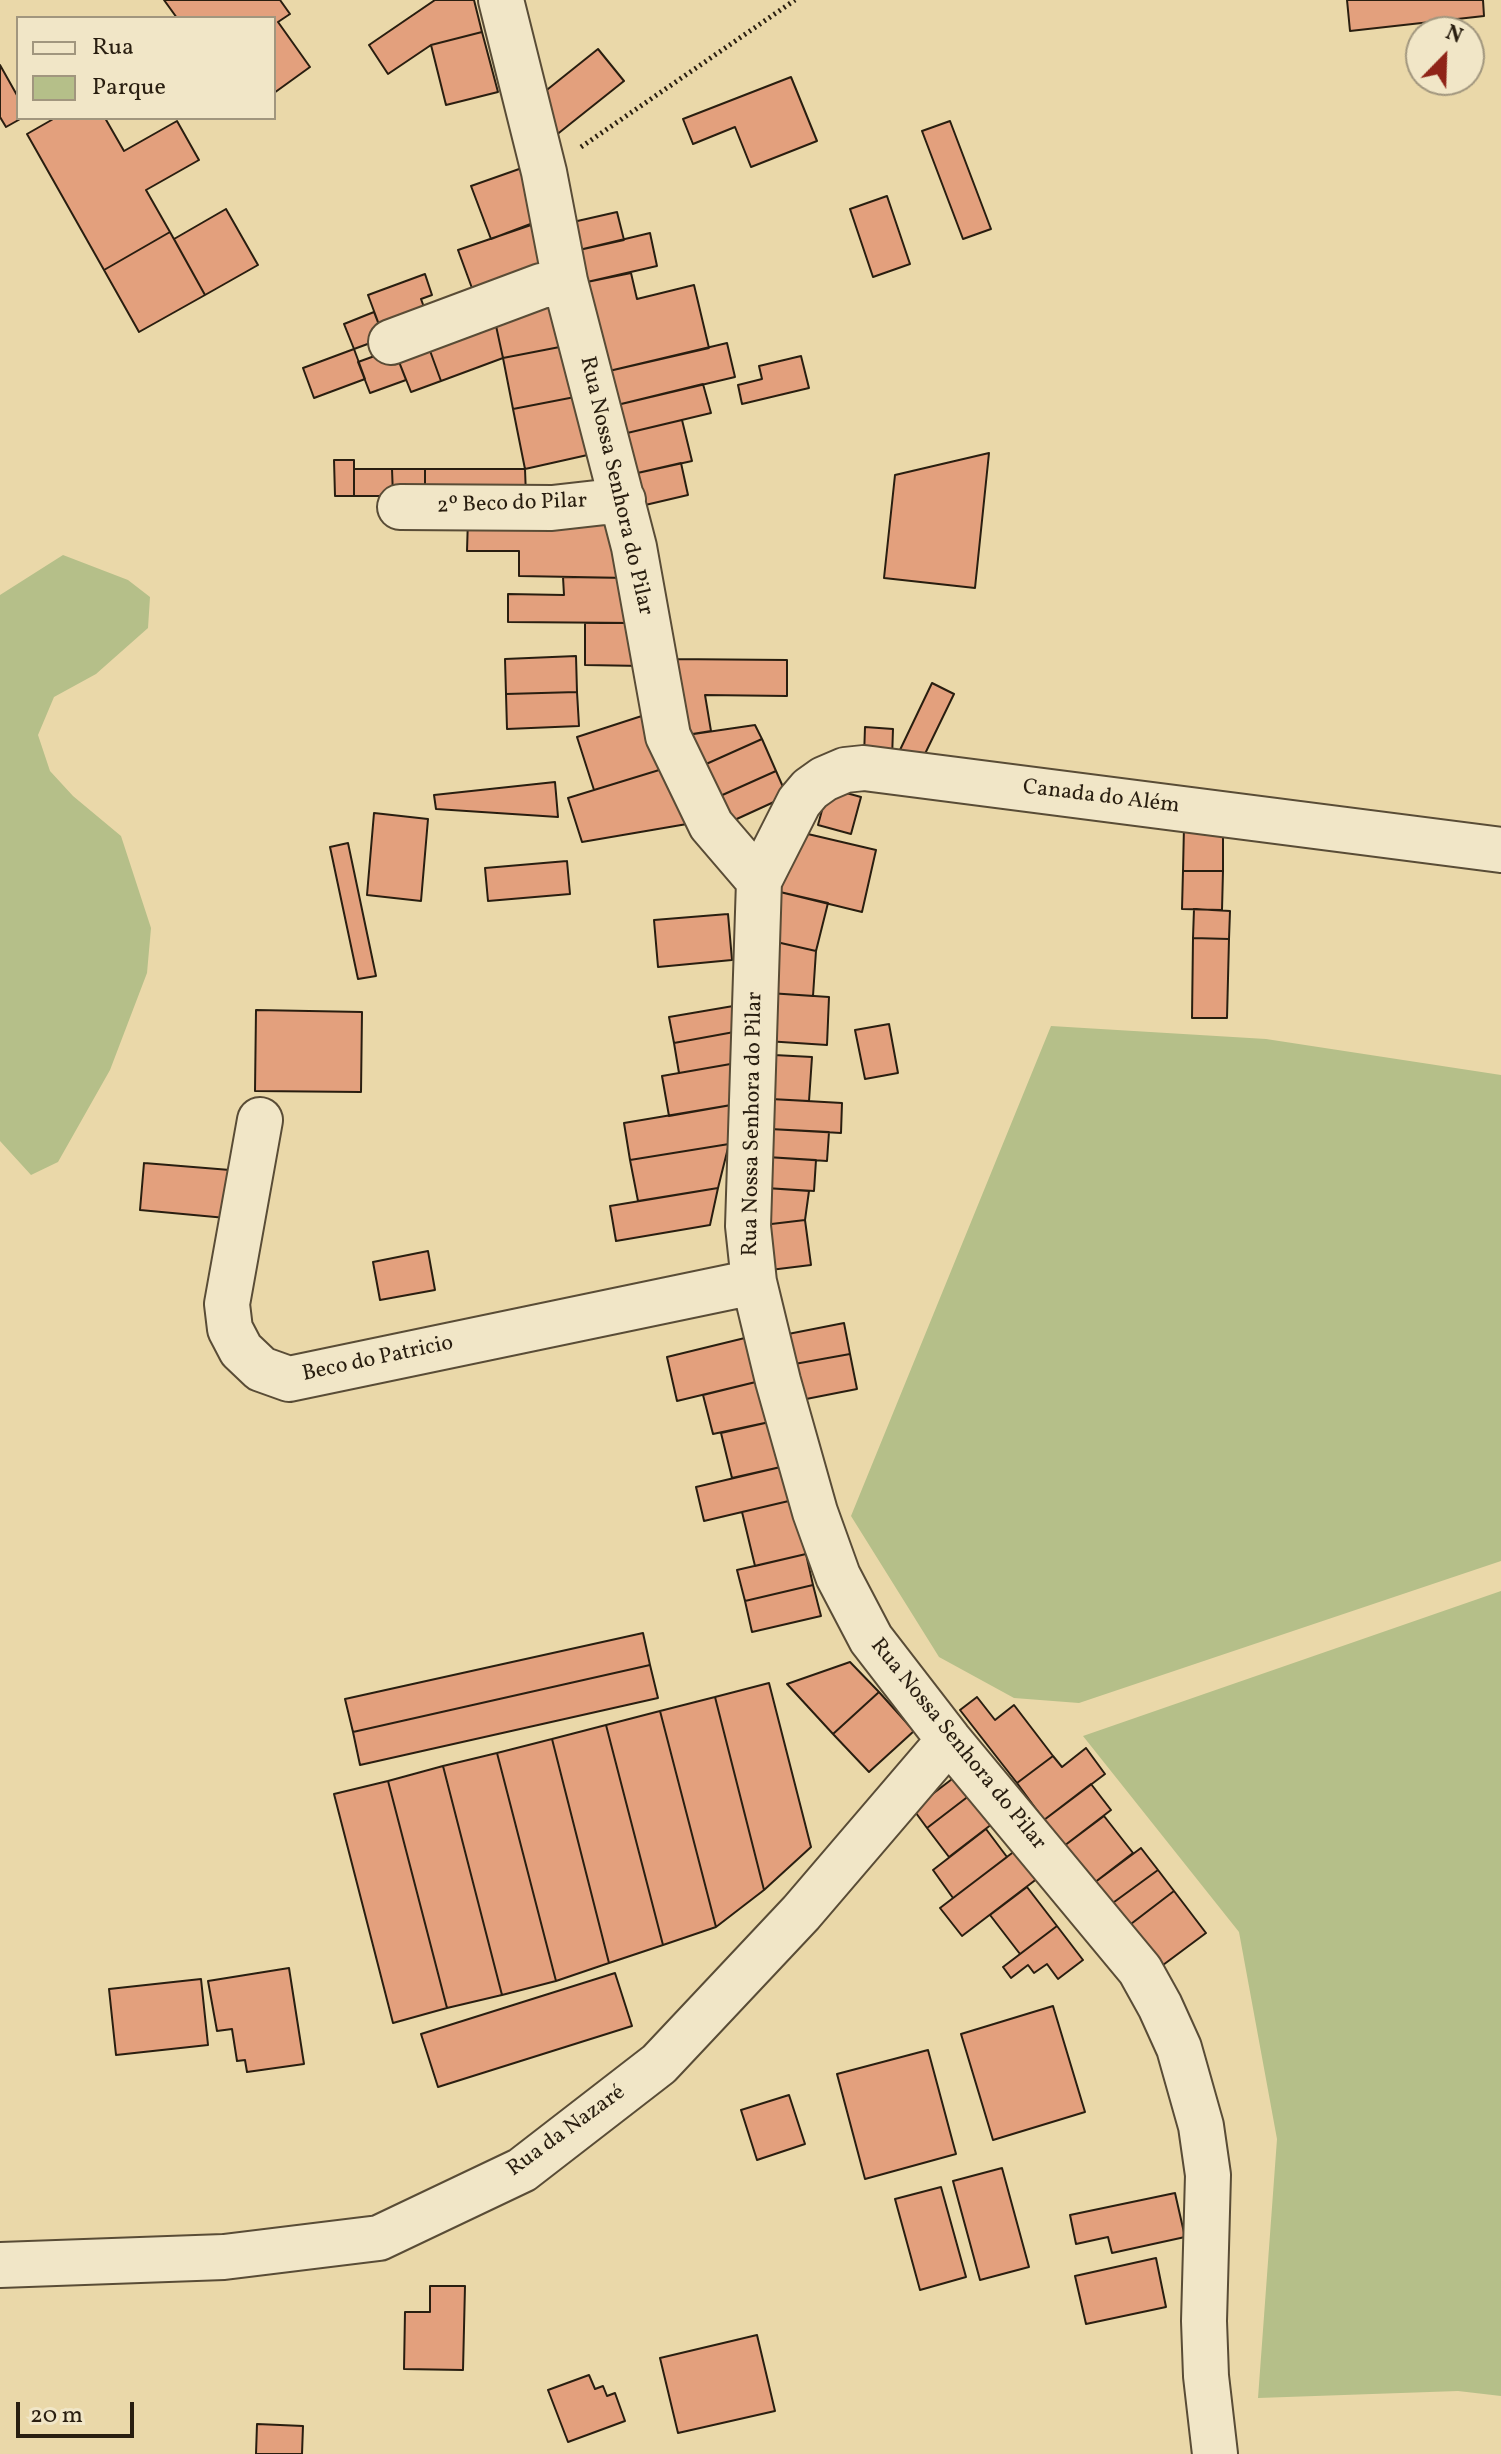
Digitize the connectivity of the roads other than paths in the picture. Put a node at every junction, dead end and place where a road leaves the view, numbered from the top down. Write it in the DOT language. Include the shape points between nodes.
graph roads {
  1 [pos="501,0"];
  2 [pos="565,281"];
  3 [pos="391,342"];
  4 [pos="623,500"];
  5 [pos="400,507"];
  6 [pos="1501,850"];
  7 [pos="759,881"];
  8 [pos="260,1120"];
  9 [pos="754,1282"];
  10 [pos="949,1740"];
  11 [pos="0,2265"];
  12 [pos="1215,2454"];
  1 -- 2 [label="street, Rua Nossa Senhora do Pilar"];
  2 -- 3 [label="street"];
  2 -- 4 [label="street, Rua Nossa Senhora do Pilar"];
  4 -- 5 [label="street, 2º Beco do Pilar" via="552,508"];
  4 -- 7 [label="street, Rua Nossa Senhora do Pilar" via="668,736 711,825"];
  6 -- 7 [label="street, Canada do Além" via="864,768 845,770 810,789"];
  7 -- 9 [label="street, Rua Nossa Senhora do Pilar" via="748,1226"];
  8 -- 9 [label="street, Beco do Patricio" via="227,1304 230,1329 241,1350 261,1369 289,1379"];
  9 -- 10 [label="street, Rua Nossa Senhora do Pilar" via="802,1468 838,1576 871,1639"];
  10 -- 11 [label="street, Rua da Nazaré" via="801,1913 659,2064 522,2170 379,2238 224,2257"];
  10 -- 12 [label="street, Rua Nossa Senhora do Pilar" via="1140,1970 1179,2048 1201,2126 1208,2175 1204,2321"];
}
